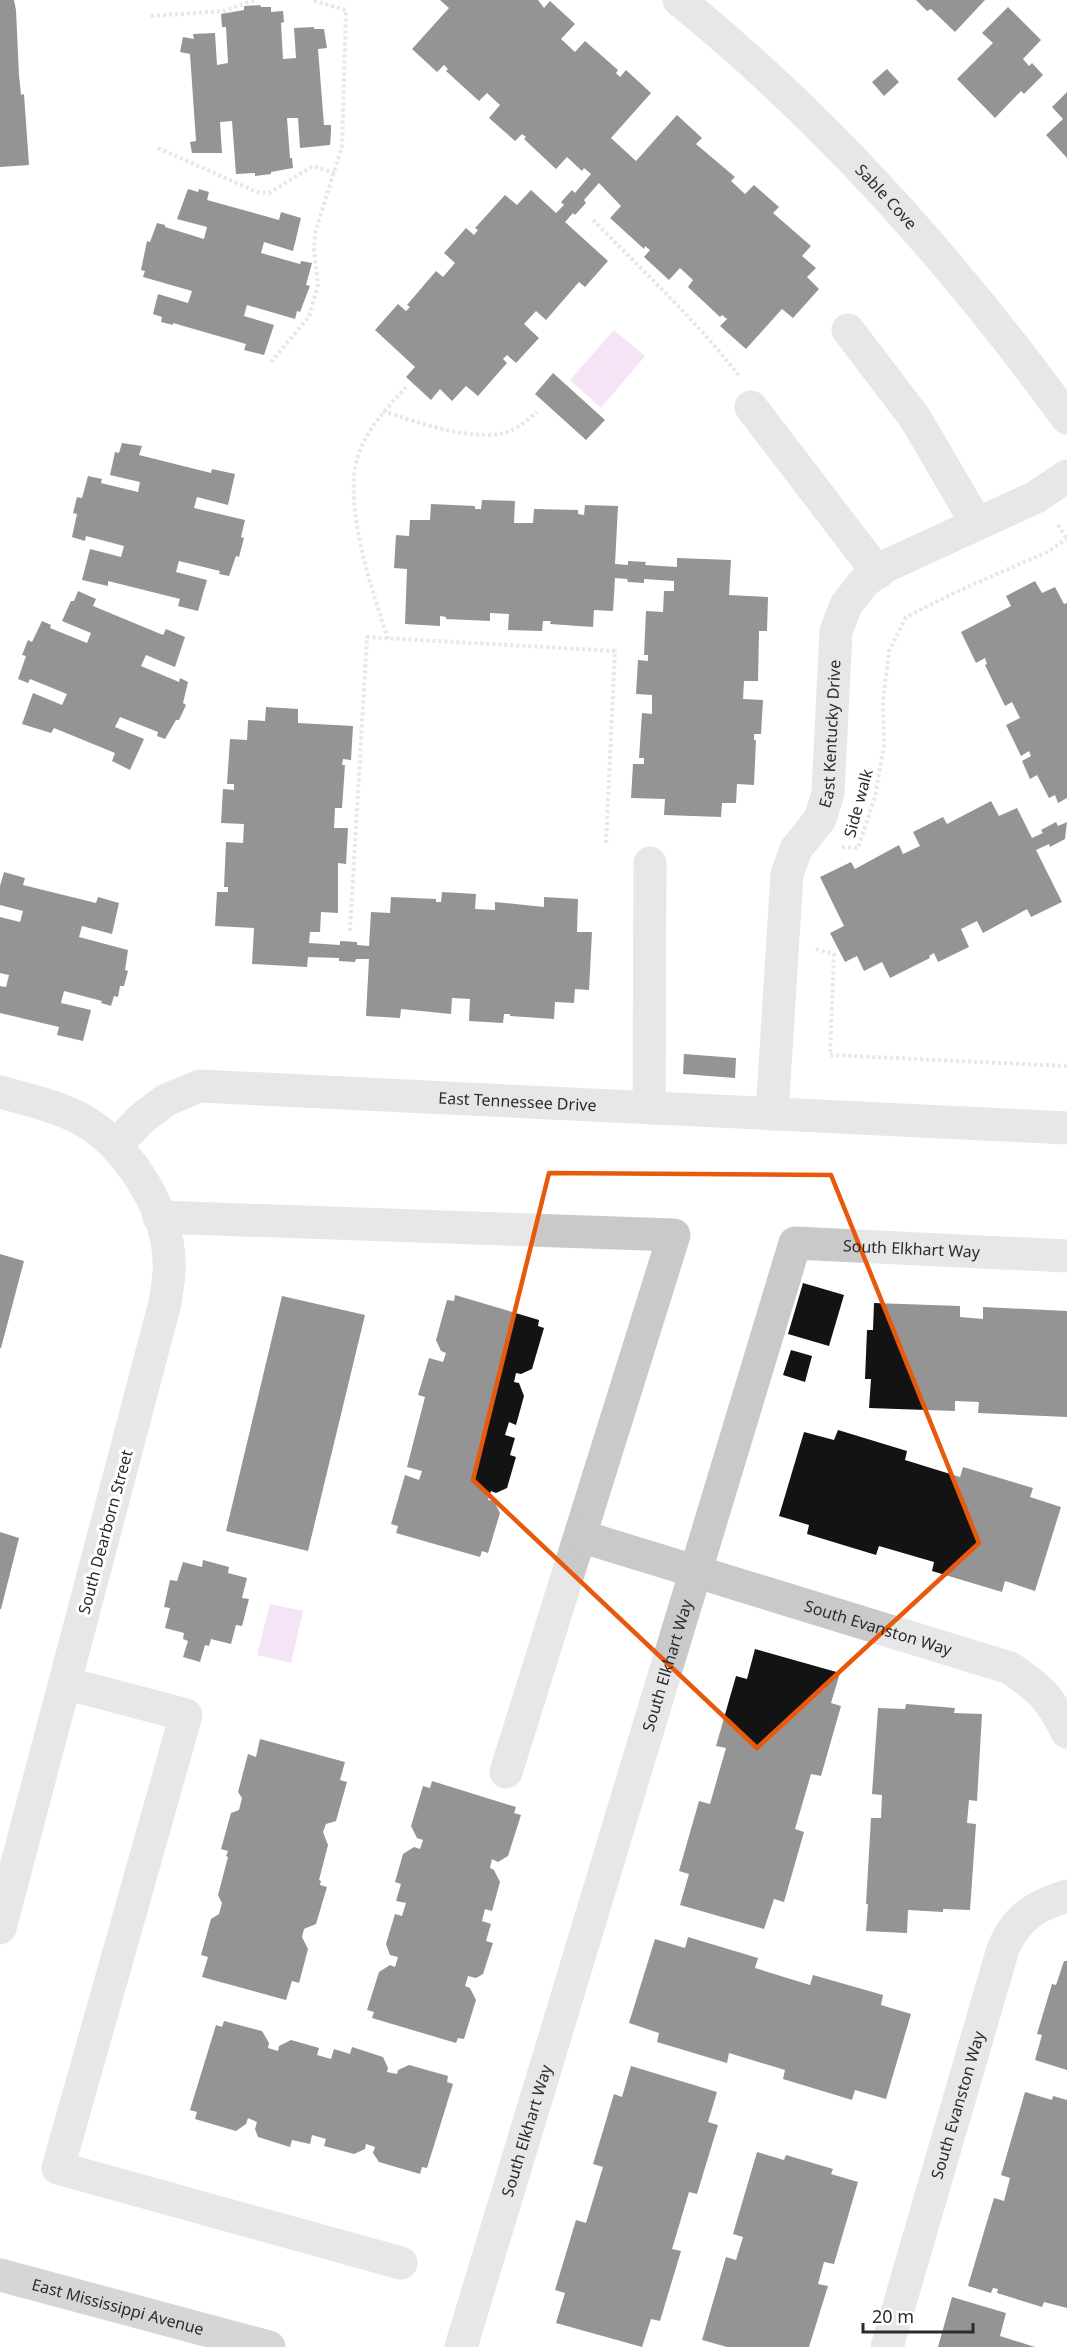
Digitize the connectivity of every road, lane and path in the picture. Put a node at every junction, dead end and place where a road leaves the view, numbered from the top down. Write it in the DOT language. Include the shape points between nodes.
graph roads {
  1 [pos="254,0"];
  2 [pos="311,0"];
  3 [pos="679,0"];
  4 [pos="151,16"];
  5 [pos="158,148"];
  6 [pos="335,173"];
  7 [pos="593,220"];
  8 [pos="848,330"];
  9 [pos="271,362"];
  10 [pos="406,387"];
  11 [pos="748,396"];
  12 [pos="383,411"];
  13 [pos="537,412"];
  14 [pos="1067,418"];
  15 [pos="1067,476"];
  16 [pos="977,524"];
  17 [pos="1067,539"];
  18 [pos="878,573"];
  19 [pos="388,639"];
  20 [pos="606,844"];
  21 [pos="834,847"];
  22 [pos="650,863"];
  23 [pos="350,931"];
  24 [pos="812,948"];
  25 [pos="1067,1066"];
  26 [pos="0,1092"];
  27 [pos="649,1108"];
  28 [pos="772,1114"];
  29 [pos="1067,1128"];
  30 [pos="116,1145"];
  31 [pos="159,1217"];
  32 [pos="1067,1256"];
  33 [pos="580,1536"];
  34 [pos="697,1570"];
  35 [pos="65,1683"];
  36 [pos="1067,1732"];
  37 [pos="506,1772"];
  38 [pos="1067,1896"];
  39 [pos="0,1928"];
  40 [pos="401,2263"];
  41 [pos="0,2274"];
  42 [pos="269,2347"];
  43 [pos="461,2347"];
  44 [pos="887,2347"];
  1 -- 4 [label="path" via="224,11"];
  2 -- 6 [label="path" via="346,10 342,146"];
  3 -- 14 [label="street, Sable Cove" via="822,128 924,237 1015,347"];
  5 -- 6 [label="path" via="257,192 269,193 313,166"];
  6 -- 9 [label="path" via="315,233 318,285 309,317"];
  7 -- 11 [label="path" via="720,351"];
  8 -- 16 [label="street" via="915,418"];
  10 -- 12 [label="path"];
  11 -- 18 [label="street"];
  12 -- 13 [label="path" via="415,422 489,436 514,430"];
  12 -- 19 [label="path" via="359,452 354,488 369,578"];
  15 -- 16 [label="street, East Kentucky Drive" via="1036,496"];
  16 -- 18 [label="street, East Kentucky Drive"];
  17 -- 21 [label="path, Side walk" via="906,617 889,651 884,745 875,797 858,848"];
  18 -- 28 [label="street, East Kentucky Drive" via="864,582 846,605 836,631 828,794 820,819 796,849 787,874"];
  19 -- 20 [label="path" via="615,651"];
  19 -- 23 [label="path" via="367,637"];
  22 -- 27 [label="street"];
  24 -- 25 [label="path" via="834,954 830,1055"];
  26 -- 30 [label="street" via="80,1119"];
  27 -- 28 [label="street, East Tennessee Drive"];
  27 -- 30 [label="street, East Tennessee Drive" via="200,1086 166,1100"];
  28 -- 29 [label="street, East Tennessee Drive"];
  30 -- 31 [label="street, South Dearborn Street" via="149,1191"];
  31 -- 33 [label="street" via="674,1234"];
  31 -- 35 [label="street, South Dearborn Street" via="170,1260 165,1303"];
  32 -- 34 [label="street, South Elkhart Way" via="795,1243"];
  33 -- 34 [label="street, South Evanston Way"];
  33 -- 37 [label="street"];
  34 -- 36 [label="street, South Evanston Way" via="1010,1668 1053,1704"];
  34 -- 43 [label="street, South Elkhart Way"];
  35 -- 39 [label="street, South Dearborn Street"];
  35 -- 40 [label="street" via="186,1714 58,2168"];
  38 -- 44 [label="street, South Evanston Way" via="1041,1904 1018,1921 1003,1949"];
  41 -- 42 [label="main road, East Mississippi Avenue"];
}
